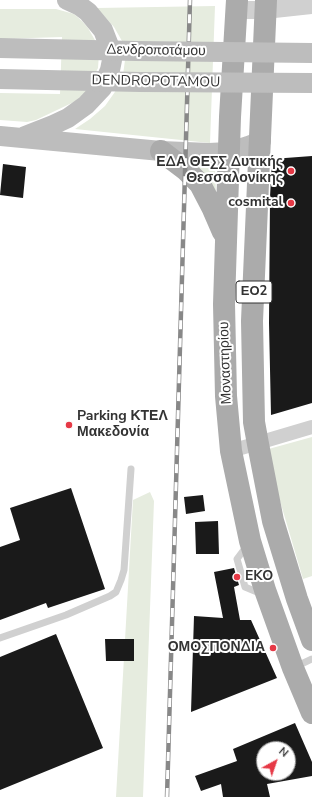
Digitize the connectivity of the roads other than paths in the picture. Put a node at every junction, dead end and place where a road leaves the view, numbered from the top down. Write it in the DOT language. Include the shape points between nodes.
graph roads {
  1 [pos="67,0"];
  2 [pos="312,4"];
  3 [pos="236,5"];
  4 [pos="265,5"];
  5 [pos="0,48"];
  6 [pos="312,53"];
  7 [pos="0,79"];
  8 [pos="312,83"];
  9 [pos="9,137"];
  10 [pos="260,141"];
  11 [pos="161,150"];
  12 [pos="229,152"];
  13 [pos="225,239"];
  14 [pos="312,427"];
  15 [pos="258,444"];
  16 [pos="231,451"];
  17 [pos="131,469"];
  18 [pos="242,551"];
  19 [pos="257,592"];
  20 [pos="0,638"];
  21 [pos="312,640"];
  22 [pos="302,664"];
  23 [pos="312,713"];
  1 -- 9 [label="main road" via="88,12 103,30 111,53 109,74 102,88 77,112 49,127"];
  2 -- 4 [label="street"];
  3 -- 4 [label="street"];
  3 -- 12 [label="main road, Μοναστηρίου / ΕΟ2"];
  4 -- 10 [label="main road, Μοναστηρίου / ΕΟ2"];
  5 -- 6 [label="main road, Δενδροποτάμου, bridge"];
  7 -- 8 [label="main road, DENDROPOTAMOU, bridge"];
  9 -- 11 [label="main road"];
  10 -- 12 [label="main road"];
  10 -- 15 [label="main road, Μοναστηρίου / ΕΟ2" via="252,321 253,398"];
  11 -- 12 [label="main road"];
  11 -- 13 [label="main road" via="200,184 214,209"];
  12 -- 13 [label="main road, Μοναστηρίου / ΕΟ2"];
  13 -- 16 [label="main road, Μοναστηρίου / ΕΟ2" via="226,396"];
  14 -- 15 [label="street"];
  15 -- 16 [label="street"];
  15 -- 21 [label="main road, Μοναστηρίου / ΕΟ2" via="273,520"];
  16 -- 22 [label="main road, Μοναστηρίου / ΕΟ2" via="250,541 267,594"];
  17 -- 20 [label="lane" via="124,570 116,592 66,614"];
  18 -- 19 [label="lane" via="237,559 245,587"];
  22 -- 23 [label="main road, Μοναστηρίου / ΕΟ2"];
}
